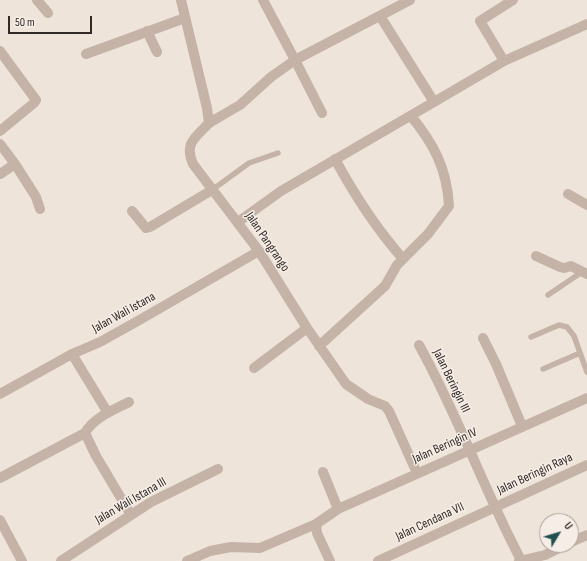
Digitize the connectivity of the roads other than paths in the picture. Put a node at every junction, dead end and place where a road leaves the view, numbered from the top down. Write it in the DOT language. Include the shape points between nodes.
graph roads {
  1 [pos="37,0"];
  2 [pos="181,0"];
  3 [pos="263,0"];
  4 [pos="410,0"];
  5 [pos="513,0"];
  6 [pos="399,3"];
  7 [pos="48,13"];
  8 [pos="380,16"];
  9 [pos="185,18"];
  10 [pos="587,24"];
  11 [pos="147,31"];
  12 [pos="0,51"];
  13 [pos="157,52"];
  14 [pos="86,54"];
  15 [pos="295,60"];
  16 [pos="504,61"];
  17 [pos="434,102"];
  18 [pos="322,113"];
  19 [pos="411,116"];
  20 [pos="209,123"];
  21 [pos="0,131"];
  22 [pos="0,144"];
  23 [pos="278,153"];
  24 [pos="335,159"];
  25 [pos="14,164"];
  26 [pos="0,174"];
  27 [pos="212,190"];
  28 [pos="568,194"];
  29 [pos="587,205"];
  30 [pos="40,209"];
  31 [pos="132,211"];
  32 [pos="238,222"];
  33 [pos="259,251"];
  34 [pos="536,256"];
  35 [pos="402,259"];
  36 [pos="584,273"];
  37 [pos="548,295"];
  38 [pos="307,328"];
  39 [pos="531,337"];
  40 [pos="483,338"];
  41 [pos="319,346"];
  42 [pos="419,346"];
  43 [pos="580,353"];
  44 [pos="72,354"];
  45 [pos="254,368"];
  46 [pos="543,369"];
  47 [pos="587,372"];
  48 [pos="0,394"];
  49 [pos="587,398"];
  50 [pos="130,402"];
  51 [pos="108,413"];
  52 [pos="522,426"];
  53 [pos="85,433"];
  54 [pos="470,450"];
  55 [pos="587,465"];
  56 [pos="218,469"];
  57 [pos="323,472"];
  58 [pos="417,473"];
  59 [pos="0,478"];
  60 [pos="494,507"];
  61 [pos="338,509"];
  62 [pos="131,515"];
  63 [pos="0,520"];
  64 [pos="316,524"];
  65 [pos="546,558"];
  66 [pos="22,561"];
  67 [pos="61,561"];
  68 [pos="188,561"];
  69 [pos="330,561"];
  70 [pos="378,561"];
  71 [pos="520,561"];
  1 -- 7 [label="street"];
  2 -- 9 [label="street"];
  3 -- 15 [label="street"];
  4 -- 6 [label="street"];
  5 -- 16 [label="street" via="480,21"];
  6 -- 8 [label="street"];
  8 -- 15 [label="street"];
  8 -- 17 [label="street"];
  9 -- 11 [label="street"];
  9 -- 20 [label="street" via="208,108"];
  10 -- 16 [label="street"];
  11 -- 13 [label="street"];
  11 -- 14 [label="street"];
  12 -- 21 [label="street" via="36,100"];
  15 -- 18 [label="street"];
  15 -- 20 [label="street" via="271,77 240,105"];
  16 -- 17 [label="street"];
  17 -- 19 [label="street"];
  19 -- 24 [label="street"];
  19 -- 35 [label="street" via="428,137 438,156 448,186 449,206 428,234"];
  20 -- 27 [label="street, Jalan Pangrango" via="191,143 188,152 193,164"];
  22 -- 25 [label="street"];
  23 -- 27 [label="lane" via="249,163"];
  24 -- 32 [label="street" via="281,191"];
  24 -- 35 [label="street" via="358,202"];
  25 -- 26 [label="street"];
  25 -- 30 [label="street" via="36,197"];
  27 -- 31 [label="street" via="150,228 142,225"];
  27 -- 32 [label="street, Jalan Pangrango"];
  28 -- 29 [label="street"];
  32 -- 33 [label="street, Jalan Pangrango"];
  33 -- 38 [label="street, Jalan Pangrango"];
  33 -- 44 [label="street, Jalan Wali Istana" via="106,339"];
  34 -- 36 [label="street" via="560,267 571,266"];
  35 -- 41 [label="street" via="385,286"];
  36 -- 37 [label="lane"];
  38 -- 41 [label="street, Jalan Pangrango"];
  38 -- 45 [label="street"];
  39 -- 43 [label="lane" via="559,325 567,327 574,336"];
  40 -- 52 [label="street"];
  41 -- 58 [label="street, Jalan Pangrango" via="346,384 368,399 385,406 389,411"];
  42 -- 54 [label="street, Jalan Beringin III" via="442,386"];
  43 -- 46 [label="lane"];
  43 -- 47 [label="lane"];
  44 -- 48 [label="street, Jalan Wali Istana"];
  44 -- 51 [label="street"];
  49 -- 52 [label="street, Jalan Beringin IV"];
  50 -- 51 [label="street"];
  51 -- 53 [label="street" via="89,426"];
  52 -- 54 [label="street, Jalan Beringin IV"];
  53 -- 59 [label="street"];
  53 -- 62 [label="street"];
  54 -- 58 [label="street, Jalan Beringin IV"];
  54 -- 60 [label="street, Jalan Beringin III"];
  55 -- 60 [label="street, Jalan Beringin Raya"];
  56 -- 62 [label="street, Jalan Wali Istana III" via="151,502"];
  57 -- 61 [label="street"];
  58 -- 61 [label="street, Jalan Beringin IV"];
  60 -- 70 [label="street, Jalan Cendana VII"];
  60 -- 71 [label="street, Jalan Beringin III"];
  61 -- 64 [label="street, Jalan Beringin IV"];
  62 -- 67 [label="street, Jalan Wali Istana III"];
  63 -- 66 [label="street"];
  64 -- 68 [label="street" via="260,548 231,547 210,551"];
  64 -- 69 [label="street" via="316,533"];
  65 -- 71 [label="street"];
}
